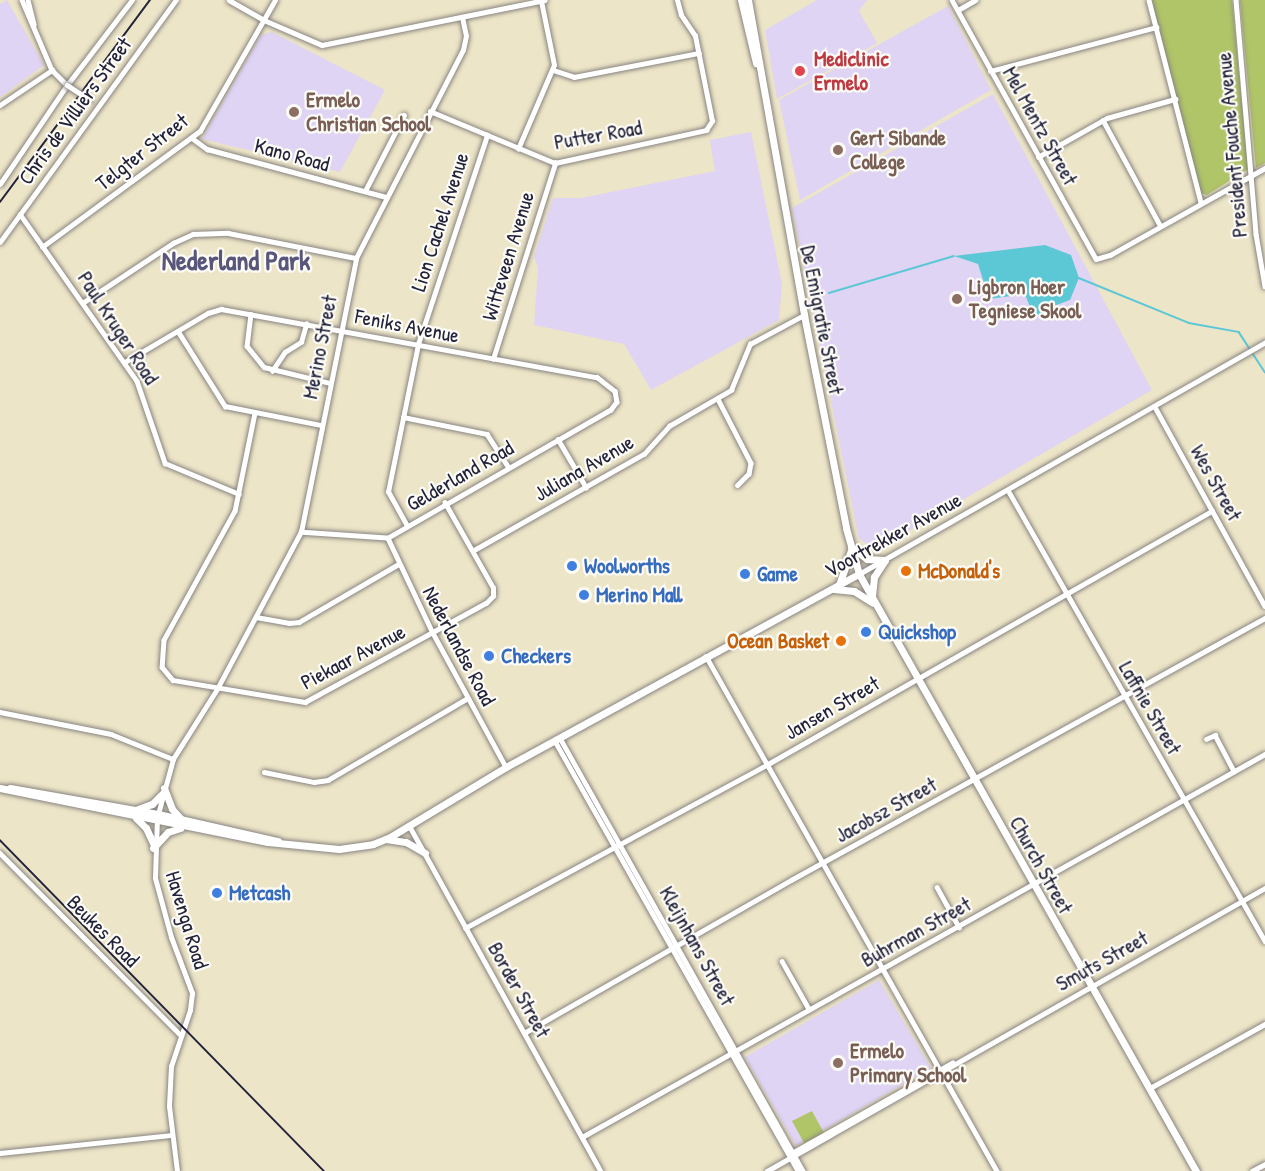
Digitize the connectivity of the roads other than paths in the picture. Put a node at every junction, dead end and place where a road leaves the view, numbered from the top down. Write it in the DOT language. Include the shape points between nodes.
graph roads {
  1 [pos="28,0"];
  2 [pos="132,0"];
  3 [pos="176,0"];
  4 [pos="229,0"];
  5 [pos="274,0"];
  6 [pos="505,0"];
  7 [pos="543,0"];
  8 [pos="677,0"];
  9 [pos="741,0"];
  10 [pos="748,0"];
  11 [pos="952,0"];
  12 [pos="975,0"];
  13 [pos="1149,0"];
  14 [pos="1236,0"];
  15 [pos="23,2"];
  16 [pos="507,7"];
  17 [pos="958,10"];
  18 [pos="462,17"];
  19 [pos="264,20"];
  20 [pos="1156,27"];
  21 [pos="35,30"];
  22 [pos="699,53"];
  23 [pos="52,70"];
  24 [pos="553,70"];
  25 [pos="759,71"];
  26 [pos="990,71"];
  27 [pos="67,84"];
  28 [pos="1175,99"];
  29 [pos="0,105"];
  30 [pos="99,107"];
  31 [pos="430,111"];
  32 [pos="404,115"];
  33 [pos="1103,120"];
  34 [pos="487,135"];
  35 [pos="192,138"];
  36 [pos="518,149"];
  37 [pos="1038,157"];
  38 [pos="555,163"];
  39 [pos="1265,168"];
  40 [pos="1252,176"];
  41 [pos="0,184"];
  42 [pos="365,191"];
  43 [pos="386,197"];
  44 [pos="1201,202"];
  45 [pos="20,214"];
  46 [pos="1160,225"];
  47 [pos="0,242"];
  48 [pos="42,247"];
  49 [pos="356,258"];
  50 [pos="1265,286"];
  51 [pos="84,302"];
  52 [pos="250,314"];
  53 [pos="804,315"];
  54 [pos="306,324"];
  55 [pos="340,330"];
  56 [pos="178,331"];
  57 [pos="1265,342"];
  58 [pos="418,344"];
  59 [pos="493,359"];
  60 [pos="125,363"];
  61 [pos="272,371"];
  62 [pos="330,383"];
  63 [pos="617,396"];
  64 [pos="718,399"];
  65 [pos="1155,407"];
  66 [pos="255,413"];
  67 [pos="403,417"];
  68 [pos="321,425"];
  69 [pos="558,439"];
  70 [pos="508,466"];
  71 [pos="738,485"];
  72 [pos="586,487"];
  73 [pos="1008,490"];
  74 [pos="239,494"];
  75 [pos="445,503"];
  76 [pos="1212,510"];
  77 [pos="407,526"];
  78 [pos="301,532"];
  79 [pos="388,538"];
  80 [pos="851,548"];
  81 [pos="474,550"];
  82 [pos="885,560"];
  83 [pos="398,565"];
  84 [pos="859,574"];
  85 [pos="840,585"];
  86 [pos="831,589"];
  87 [pos="1065,593"];
  88 [pos="873,602"];
  89 [pos="1265,606"];
  90 [pos="256,617"];
  91 [pos="1265,618"];
  92 [pos="433,633"];
  93 [pos="706,656"];
  94 [pos="916,678"];
  95 [pos="217,689"];
  96 [pos="1124,697"];
  97 [pos="468,698"];
  98 [pos="0,712"];
  99 [pos="1206,739"];
  100 [pos="557,740"];
  101 [pos="1265,754"];
  102 [pos="173,759"];
  103 [pos="768,764"];
  104 [pos="506,767"];
  105 [pos="1234,771"];
  106 [pos="264,772"];
  107 [pos="976,779"];
  108 [pos="0,788"];
  109 [pos="164,790"];
  110 [pos="1183,799"];
  111 [pos="135,814"];
  112 [pos="157,818"];
  113 [pos="182,819"];
  114 [pos="408,824"];
  115 [pos="186,827"];
  116 [pos="386,839"];
  117 [pos="621,841"];
  118 [pos="280,842"];
  119 [pos="615,844"];
  120 [pos="154,846"];
  121 [pos="0,853"];
  122 [pos="425,853"];
  123 [pos="824,862"];
  124 [pos="1033,886"];
  125 [pos="937,887"];
  126 [pos="1265,888"];
  127 [pos="1242,901"];
  128 [pos="959,927"];
  129 [pos="465,928"];
  130 [pos="1265,941"];
  131 [pos="675,947"];
  132 [pos="782,961"];
  133 [pos="884,968"];
  134 [pos="1092,986"];
  135 [pos="809,1009"];
  136 [pos="1265,1024"];
  137 [pos="524,1033"];
  138 [pos="180,1034"];
  139 [pos="733,1052"];
  140 [pos="955,1063"];
  141 [pos="939,1067"];
  142 [pos="943,1073"];
  143 [pos="1150,1088"];
  144 [pos="172,1135"];
  145 [pos="582,1137"];
  146 [pos="0,1153"];
  147 [pos="792,1156"];
  148 [pos="1265,1164"];
  149 [pos="177,1171"];
  150 [pos="602,1171"];
  151 [pos="766,1171"];
  152 [pos="798,1171"];
  153 [pos="803,1171"];
  154 [pos="997,1171"];
  155 [pos="1196,1171"];
  156 [pos="1252,1171"];
  1 -- 21 [label="street"];
  2 -- 27 [label="street"];
  3 -- 30 [label="street, Chris de Villiers Street"];
  4 -- 19 [label="street"];
  5 -- 19 [label="street, Telgter Street"];
  6 -- 16 [label="street"];
  7 -- 16 [label="street"];
  7 -- 24 [label="street"];
  8 -- 22 [label="street"];
  9 -- 25 [label="highway, De Emigratie Street"];
  10 -- 25 [label="highway, De Emigratie Street"];
  11 -- 17 [label="street, Mel Mentz Street"];
  12 -- 17 [label="street"];
  13 -- 20 [label="street"];
  14 -- 40 [label="street, President Fouche Avenue"];
  15 -- 21 [label="street"];
  16 -- 18 [label="street"];
  17 -- 26 [label="street, Mel Mentz Street"];
  18 -- 19 [label="street" via="322,45"];
  18 -- 31 [label="street, Merino Street" via="465,46"];
  19 -- 35 [label="street, Telgter Street"];
  20 -- 26 [label="street"];
  20 -- 28 [label="street"];
  21 -- 23 [label="street"];
  22 -- 24 [label="street" via="574,77"];
  22 -- 38 [label="street, Putter Road" via="712,121 708,129"];
  23 -- 27 [label="street"];
  23 -- 29 [label="street"];
  24 -- 36 [label="street"];
  25 -- 53 [label="highway, De Emigratie Street"];
  26 -- 37 [label="street, Mel Mentz Street"];
  27 -- 30 [label="street, bridge"];
  27 -- 41 [label="street"];
  28 -- 33 [label="street"];
  28 -- 44 [label="street"];
  30 -- 45 [label="street, Chris de Villiers Street"];
  31 -- 34 [label="street, Putter Road"];
  31 -- 43 [label="street, Merino Street"];
  32 -- 42 [label="street"];
  33 -- 37 [label="street"];
  33 -- 46 [label="street"];
  34 -- 36 [label="street, Putter Road"];
  34 -- 58 [label="street, Lion Cachel Avenue"];
  35 -- 42 [label="street, Kano Road" via="207,149"];
  35 -- 48 [label="street, Telgter Street"];
  36 -- 38 [label="street, Putter Road"];
  37 -- 46 [label="street, Mel Mentz Street" via="1095,258 1105,257"];
  38 -- 59 [label="street, Witteveen Avenue"];
  39 -- 40 [label="street"];
  40 -- 44 [label="street"];
  40 -- 50 [label="street, President Fouche Avenue"];
  42 -- 43 [label="street, Kano Road"];
  43 -- 49 [label="street, Merino Street"];
  44 -- 46 [label="street"];
  45 -- 47 [label="street, Chris de Villiers Street"];
  45 -- 48 [label="street, Paul Kruger Road"];
  48 -- 51 [label="street, Paul Kruger Road"];
  49 -- 51 [label="street" via="228,233 193,234"];
  49 -- 55 [label="street, Merino Street"];
  51 -- 60 [label="street, Paul Kruger Road"];
  52 -- 54 [label="street, Feniks Avenue"];
  52 -- 56 [label="street, Feniks Avenue" via="217,309"];
  52 -- 61 [label="street" via="249,350"];
  53 -- 64 [label="street, Juliana Avenue" via="750,344 735,384"];
  53 -- 80 [label="highway, De Emigratie Street"];
  54 -- 55 [label="street, Feniks Avenue"];
  54 -- 61 [label="street" via="301,342 285,352"];
  55 -- 58 [label="street, Feniks Avenue"];
  55 -- 62 [label="street, Merino Street"];
  56 -- 60 [label="street, Feniks Avenue"];
  56 -- 66 [label="street" via="220,402"];
  57 -- 65 [label="street, Voortrekker Avenue"];
  58 -- 59 [label="street, Feniks Avenue"];
  58 -- 67 [label="street, Lion Cachel Avenue"];
  59 -- 63 [label="street, Feniks Avenue" via="600,378 611,384"];
  60 -- 74 [label="street, Paul Kruger Road" via="142,390 165,463"];
  61 -- 62 [label="street"];
  62 -- 68 [label="street, Merino Street"];
  63 -- 69 [label="street, Gelderland Road" via="611,410"];
  64 -- 71 [label="street" via="751,460 749,474"];
  64 -- 72 [label="street, Juliana Avenue" via="669,426 639,457"];
  65 -- 73 [label="street, Voortrekker Avenue"];
  65 -- 76 [label="street, Wes Street"];
  66 -- 68 [label="street"];
  66 -- 74 [label="street"];
  67 -- 70 [label="street" via="487,434"];
  67 -- 77 [label="street, Lion Cachel Avenue" via="388,492"];
  68 -- 78 [label="street, Merino Street"];
  69 -- 70 [label="street, Gelderland Road"];
  69 -- 72 [label="street"];
  70 -- 75 [label="street, Gelderland Road"];
  72 -- 81 [label="street, Juliana Avenue"];
  73 -- 82 [label="street, Voortrekker Avenue"];
  73 -- 87 [label="street, Laffnie Street"];
  74 -- 95 [label="street, Piekaar Avenue" via="227,529 164,640 160,654 162,667 173,680"];
  75 -- 77 [label="street, Gelderland Road"];
  75 -- 81 [label="street"];
  76 -- 87 [label="street, Jansen Street"];
  76 -- 89 [label="street, Wes Street"];
  77 -- 79 [label="street, Gelderland Road"];
  78 -- 79 [label="street"];
  78 -- 90 [label="street, Merino Street"];
  79 -- 83 [label="street, Nederlandse Road"];
  80 -- 82 [label="highway" via="867,559"];
  80 -- 84 [label="highway, De Emigratie Street"];
  80 -- 85 [label="highway"];
  81 -- 92 [label="street, Piekaar Avenue" via="493,588 493,596"];
  82 -- 84 [label="street, Voortrekker Avenue"];
  82 -- 88 [label="highway" via="874,577"];
  83 -- 90 [label="street" via="299,622"];
  83 -- 92 [label="street, Nederlandse Road"];
  84 -- 85 [label="highway, Voortrekker Avenue"];
  84 -- 88 [label="highway, Church Street"];
  85 -- 86 [label="highway, Voortrekker Avenue"];
  86 -- 88 [label="highway" via="854,591"];
  86 -- 93 [label="highway, Voortrekker Avenue"];
  87 -- 94 [label="street, Jansen Street"];
  87 -- 96 [label="street, Laffnie Street"];
  88 -- 94 [label="highway, Church Street"];
  90 -- 95 [label="street, Merino Street"];
  91 -- 96 [label="street, Jacobsz Street"];
  92 -- 95 [label="street, Piekaar Avenue" via="305,702"];
  92 -- 97 [label="street, Nederlandse Road"];
  93 -- 100 [label="highway, Voortrekker Avenue"];
  93 -- 103 [label="street"];
  94 -- 103 [label="street, Jansen Street"];
  94 -- 107 [label="highway, Church Street"];
  95 -- 102 [label="street, Havenga Road"];
  96 -- 107 [label="street, Jacobsz Street"];
  96 -- 110 [label="street, Laffnie Street"];
  97 -- 104 [label="street, Nederlandse Road"];
  97 -- 106 [label="street" via="328,780 312,782"];
  98 -- 102 [label="street" via="111,734"];
  99 -- 105 [label="street" via="1215,735"];
  100 -- 104 [label="highway, Voortrekker Avenue"];
  100 -- 117 [label="street, Kleijnhans Street"];
  100 -- 119 [label="street, Kleijnhans Street"];
  101 -- 105 [label="street, Buhrman Street"];
  102 -- 109 [label="street, Havenga Road"];
  103 -- 117 [label="street, Jansen Street"];
  103 -- 123 [label="street"];
  104 -- 114 [label="highway, Voortrekker Avenue"];
  105 -- 110 [label="street, Buhrman Street"];
  107 -- 123 [label="street, Jacobsz Street"];
  107 -- 124 [label="highway, Church Street"];
  108 -- 111 [label="highway"];
  109 -- 111 [label="highway" via="152,804"];
  109 -- 112 [label="street, Havenga Road"];
  109 -- 113 [label="highway" via="172,809"];
  110 -- 124 [label="street, Buhrman Street"];
  110 -- 127 [label="street, Laffnie Street"];
  111 -- 112 [label="highway"];
  111 -- 120 [label="highway"];
  112 -- 113 [label="highway"];
  112 -- 115 [label="highway"];
  112 -- 120 [label="street, Havenga Road"];
  113 -- 118 [label="highway"];
  114 -- 116 [label="highway, Voortrekker Avenue"];
  114 -- 122 [label="street, Border Street"];
  115 -- 118 [label="highway"];
  115 -- 120 [label="highway" via="168,832"];
  116 -- 118 [label="highway" via="339,849"];
  116 -- 122 [label="highway" via="410,843"];
  117 -- 119 [label="street, Jansen Street"];
  117 -- 131 [label="street, Kleijnhans Street"];
  119 -- 129 [label="street, Jansen Street"];
  119 -- 131 [label="street, Kleijnhans Street"];
  120 -- 138 [label="street, Havenga Road" via="155,878 192,993"];
  121 -- 138 [label="street, Beukes Road"];
  122 -- 129 [label="street, Border Street"];
  123 -- 131 [label="street, Jacobsz Street"];
  123 -- 133 [label="street"];
  124 -- 128 [label="street, Buhrman Street"];
  124 -- 134 [label="highway, Church Street"];
  125 -- 128 [label="street"];
  126 -- 127 [label="street, Smuts Street"];
  127 -- 130 [label="street, Laffnie Street"];
  127 -- 134 [label="street, Smuts Street"];
  128 -- 133 [label="street, Buhrman Street"];
  129 -- 137 [label="street, Border Street"];
  131 -- 137 [label="street, Jacobsz Street"];
  131 -- 139 [label="street, Kleijnhans Street"];
  132 -- 135 [label="street"];
  133 -- 135 [label="street, Buhrman Street"];
  133 -- 141 [label="street"];
  134 -- 140 [label="street, Smuts Street"];
  134 -- 143 [label="highway, Church Street"];
  135 -- 139 [label="street, Buhrman Street"];
  136 -- 143 [label="street"];
  137 -- 145 [label="street, Border Street"];
  138 -- 144 [label="street, Havenga Road" via="171,1066"];
  139 -- 145 [label="street, Buhrman Street"];
  139 -- 147 [label="street, Kleijnhans Street"];
  140 -- 141 [label="street, Smuts Street"];
  140 -- 142 [label="street, Smuts Street"];
  141 -- 142 [label="street"];
  141 -- 147 [label="street, Smuts Street"];
  142 -- 147 [label="street, Smuts Street"];
  142 -- 154 [label="street"];
  143 -- 155 [label="highway, Church Street"];
  144 -- 146 [label="street"];
  144 -- 149 [label="street, Havenga Road"];
  145 -- 150 [label="street, Border Street"];
  147 -- 151 [label="street, Smuts Street"];
  147 -- 152 [label="street, Kleijnhans Street"];
  147 -- 153 [label="street, Kleijnhans Street"];
  148 -- 156 [label="street"];
}
